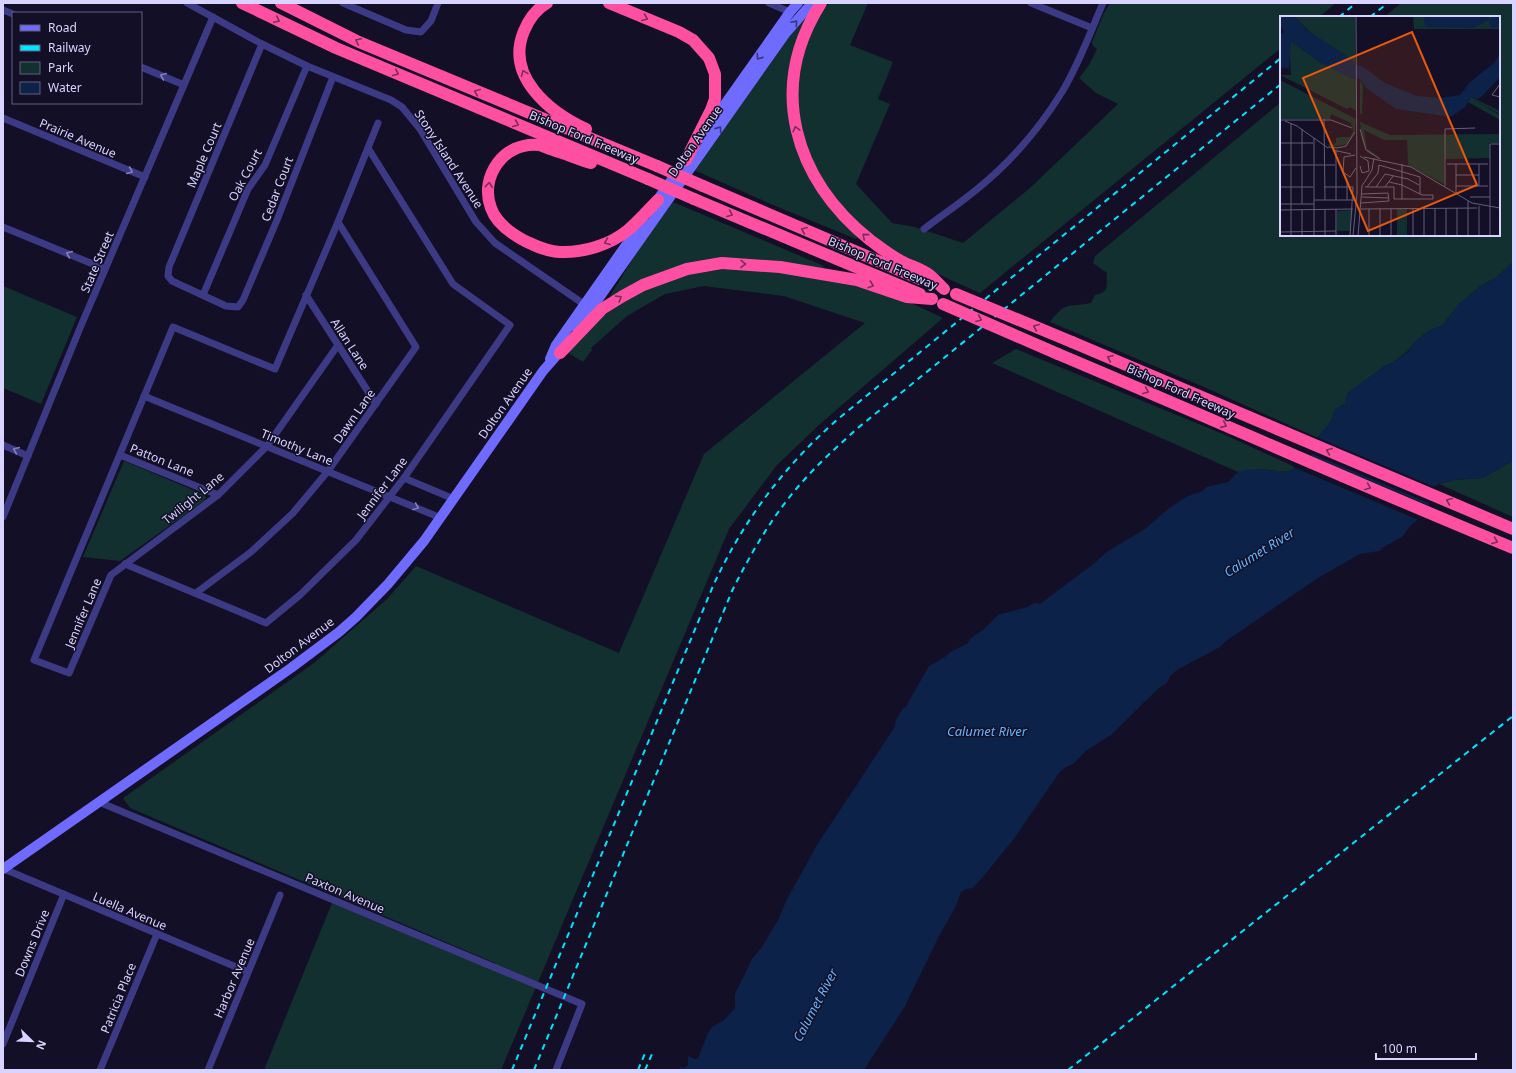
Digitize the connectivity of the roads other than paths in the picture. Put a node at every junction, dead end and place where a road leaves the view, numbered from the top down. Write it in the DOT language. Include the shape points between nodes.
graph roads {
  1 [pos="187,3"];
  2 [pos="242,3"];
  3 [pos="280,3"];
  4 [pos="343,3"];
  5 [pos="438,3"];
  6 [pos="547,3"];
  7 [pos="609,3"];
  8 [pos="769,3"];
  9 [pos="798,3"];
  10 [pos="812,3"];
  11 [pos="821,3"];
  12 [pos="1031,3"];
  13 [pos="1102,3"];
  14 [pos="790,12"];
  15 [pos="213,17"];
  16 [pos="1092,28"];
  17 [pos="262,44"];
  18 [pos="307,66"];
  19 [pos="142,67"];
  20 [pos="333,78"];
  21 [pos="184,85"];
  22 [pos="3,118"];
  23 [pos="378,123"];
  24 [pos="368,148"];
  25 [pos="643,160"];
  26 [pos="686,160"];
  27 [pos="145,177"];
  28 [pos="642,177"];
  29 [pos="658,200"];
  30 [pos="338,222"];
  31 [pos="3,227"];
  32 [pos="924,229"];
  33 [pos="106,269"];
  34 [pos="944,289"];
  35 [pos="203,295"];
  36 [pos="306,295"];
  37 [pos="932,299"];
  38 [pos="588,307"];
  39 [pos="338,345"];
  40 [pos="560,352"];
  41 [pos="543,371"];
  42 [pos="144,396"];
  43 [pos="376,404"];
  44 [pos="3,445"];
  45 [pos="267,446"];
  46 [pos="120,455"];
  47 [pos="28,456"];
  48 [pos="328,471"];
  49 [pos="404,478"];
  50 [pos="218,495"];
  51 [pos="390,496"];
  52 [pos="454,499"];
  53 [pos="3,517"];
  54 [pos="441,518"];
  55 [pos="1513,528"];
  56 [pos="1513,548"];
  57 [pos="125,564"];
  58 [pos="196,593"];
  59 [pos="99,802"];
  60 [pos="3,869"];
  61 [pos="64,894"];
  62 [pos="280,895"];
  63 [pos="156,934"];
  64 [pos="248,972"];
  65 [pos="3,1044"];
  66 [pos="100,1070"];
  67 [pos="208,1070"];
  68 [pos="556,1070"];
  1 -- 15 [label="street, Stony Island Avenue"];
  2 -- 28 [label="highway, Bishop Ford Freeway, one-way" via="336,48"];
  25 -- 3 [label="highway, Bishop Ford Freeway, one-way" via="360,42"];
  4 -- 5 [label="street" via="406,30 421,32 431,20"];
  25 -- 6 [label="highway, one-way" via="574,124 542,101 530,86 519,54 520,40 532,16"];
  7 -- 26 [label="highway, one-way" via="679,32 693,40 709,58 715,74 715,99"];
  8 -- 14 [label="street"];
  9 -- 14 [label="street, Dolton Avenue"];
  38 -- 10 [label="street, Dolton Avenue, one-way" via="785,34"];
  34 -- 11 [label="highway, one-way" via="927,273 889,254 854,226 819,184 800,145 794,119 794,76 806,29"];
  12 -- 16 [label="street"];
  13 -- 16 [label="street"];
  14 -- 26 [label="street, Dolton Avenue, one-way"];
  15 -- 17 [label="street, Stony Island Avenue"];
  15 -- 21 [label="street, State Street"];
  16 -- 32 [label="street" via="1062,92 1030,136 1013,156 976,190"];
  17 -- 18 [label="street, Stony Island Avenue"];
  17 -- 35 [label="street, Maple Court" via="169,268 168,276 172,281"];
  18 -- 20 [label="street, Stony Island Avenue"];
  18 -- 35 [label="street, Oak Court" via="265,165 248,189"];
  21 -- 19 [label="street, one-way"];
  20 -- 35 [label="street, Cedar Court" via="243,300 238,307 226,306"];
  20 -- 38 [label="street, Stony Island Avenue" via="391,100 402,107 427,141 476,222 495,244"];
  21 -- 27 [label="street, State Street"];
  22 -- 27 [label="street, Prairie Avenue, one-way"];
  23 -- 24 [label="street, Jennifer Lane"];
  24 -- 30 [label="street, Jennifer Lane"];
  24 -- 49 [label="street, Jennifer Lane" via="453,284 510,325"];
  34 -- 25 [label="highway, Bishop Ford Freeway, one-way, bridge"];
  26 -- 29 [label="street, Dolton Avenue"];
  27 -- 33 [label="street, State Street"];
  29 -- 28 [label="highway, one-way" via="628,230 611,242 585,250 559,252 531,244 498,222 488,195 489,179 495,165 508,152 523,146 539,145 612,170"];
  28 -- 37 [label="highway, Bishop Ford Freeway, one-way, bridge"];
  29 -- 38 [label="street, Dolton Avenue"];
  30 -- 36 [label="street, Jennifer Lane"];
  30 -- 43 [label="street, Dawn Lane" via="416,347"];
  33 -- 31 [label="street, one-way"];
  33 -- 47 [label="street, State Street"];
  55 -- 34 [label="highway, Bishop Ford Freeway, one-way, bridge"];
  36 -- 39 [label="street, Allan Lane"];
  36 -- 42 [label="street, Jennifer Lane" via="276,369 173,327"];
  40 -- 37 [label="highway, one-way" via="602,309 622,296 643,285 687,269 722,263 780,267 857,280 907,297"];
  37 -- 56 [label="highway, Bishop Ford Freeway, one-way, bridge"];
  38 -- 40 [label="street, Dolton Avenue"];
  38 -- 41 [label="street, Dolton Avenue" via="556,345"];
  39 -- 43 [label="street, Allan Lane"];
  39 -- 45 [label="street, Twilight Lane"];
  40 -- 41 [label="street, Dolton Avenue"];
  41 -- 52 [label="street, Dolton Avenue"];
  42 -- 45 [label="street, Timothy Lane"];
  42 -- 46 [label="street, Jennifer Lane"];
  43 -- 48 [label="street, Dawn Lane"];
  47 -- 44 [label="street, one-way"];
  45 -- 48 [label="street, Timothy Lane"];
  45 -- 50 [label="street, Twilight Lane"];
  46 -- 50 [label="street, Patton Lane"];
  46 -- 57 [label="street, Jennifer Lane" via="34,660 69,673 111,575"];
  47 -- 53 [label="street, State Street"];
  48 -- 51 [label="street, Timothy Lane"];
  48 -- 58 [label="street, Dawn Lane" via="293,513 261,543"];
  49 -- 51 [label="street, Jennifer Lane"];
  49 -- 52 [label="street"];
  50 -- 57 [label="street, Twilight Lane"];
  51 -- 54 [label="street, Timothy Lane, one-way"];
  51 -- 58 [label="street, Jennifer Lane" via="356,540 300,595 266,623"];
  52 -- 54 [label="street, Dolton Avenue"];
  54 -- 59 [label="street, Dolton Avenue" via="406,564 339,632 286,672"];
  57 -- 58 [label="street, Jennifer Lane"];
  59 -- 60 [label="street, Dolton Avenue"];
  59 -- 68 [label="street, Paxton Avenue" via="582,1004"];
  60 -- 61 [label="street, Luella Avenue"];
  61 -- 63 [label="street, Luella Avenue"];
  61 -- 65 [label="street, Downs Drive"];
  62 -- 64 [label="street, Harbor Avenue"];
  63 -- 64 [label="street, Luella Avenue"];
  63 -- 66 [label="street, Patricia Place"];
  64 -- 67 [label="street, Harbor Avenue"];
}
